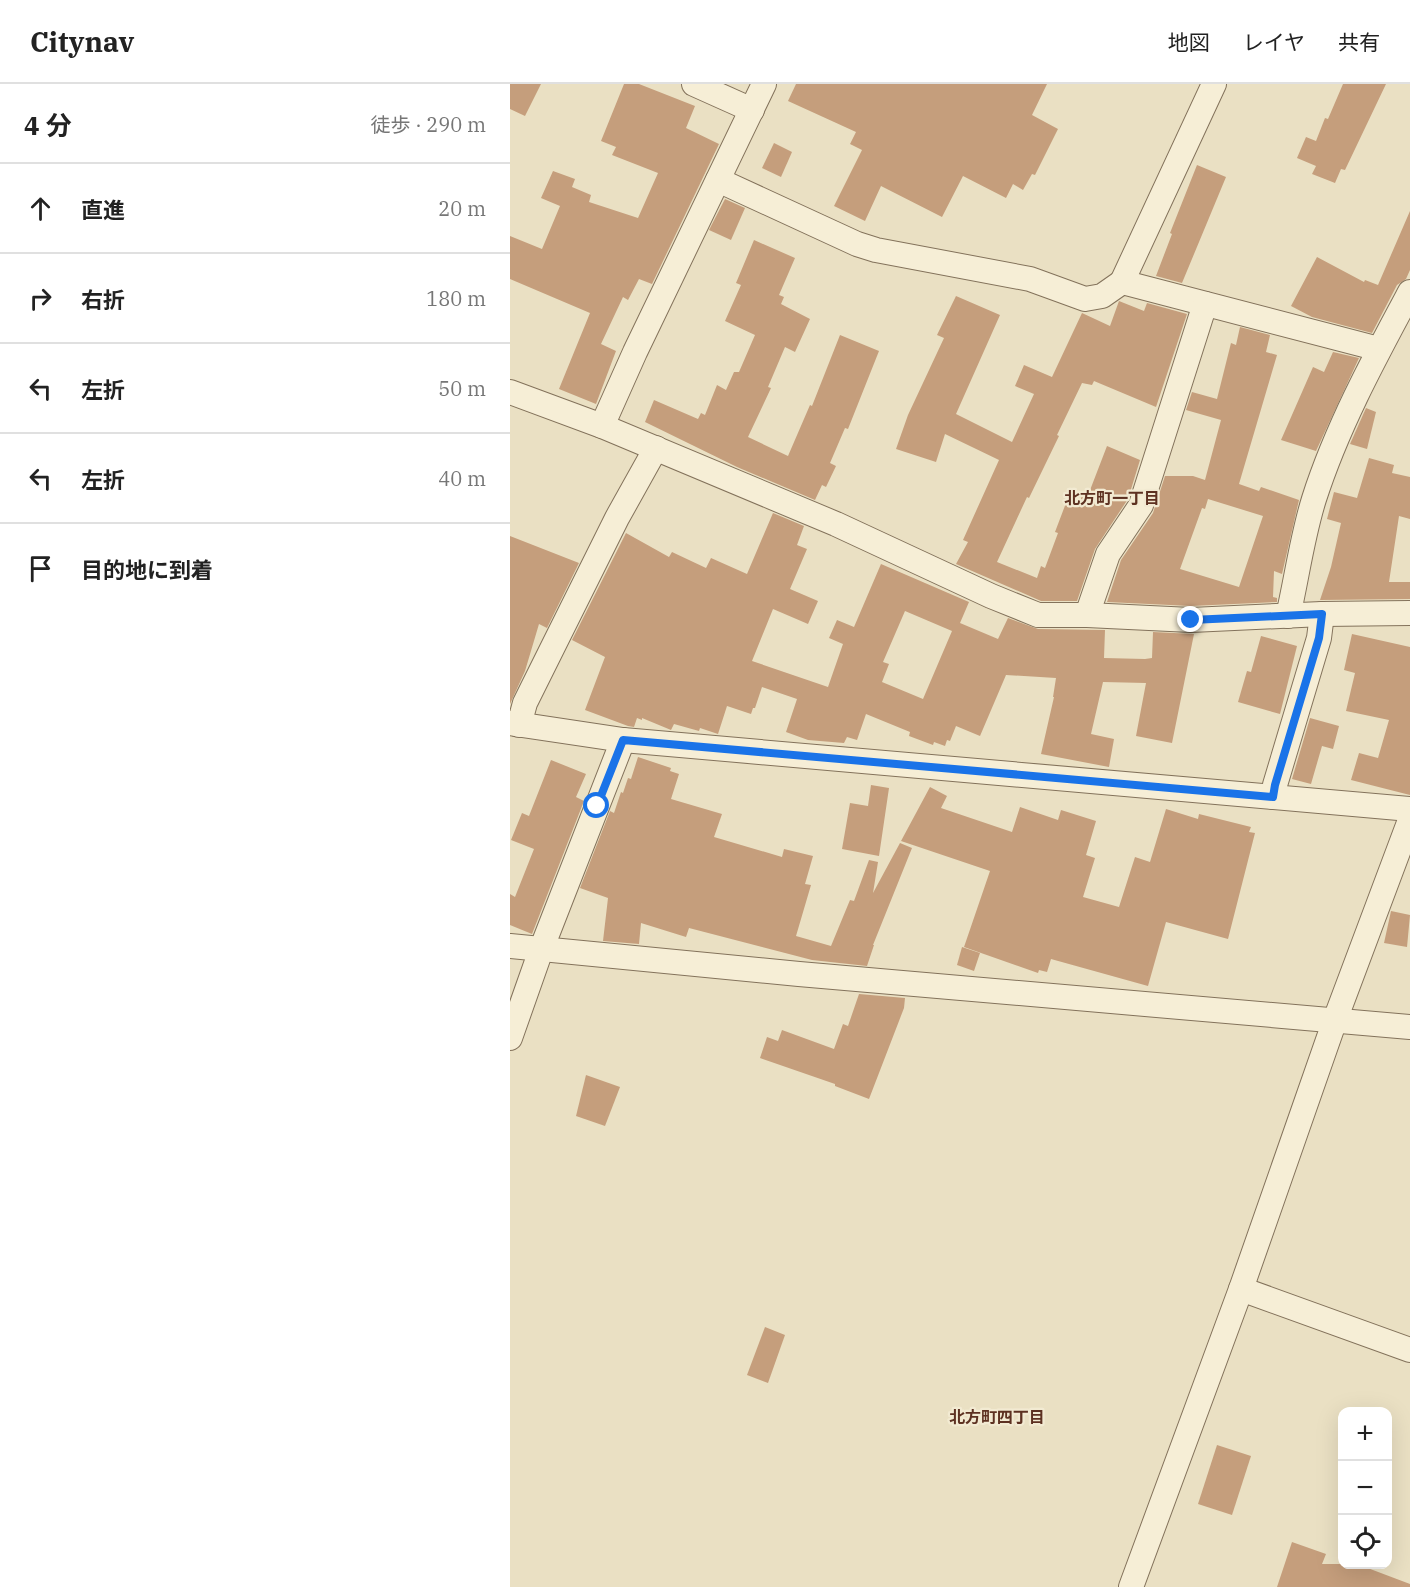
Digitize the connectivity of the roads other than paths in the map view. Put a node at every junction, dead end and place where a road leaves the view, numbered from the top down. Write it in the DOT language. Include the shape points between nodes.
graph roads {
  1 [pos="694,84"];
  2 [pos="764,84"];
  3 [pos="1214,84"];
  4 [pos="752,110"];
  5 [pos="718,180"];
  6 [pos="1122,282"];
  7 [pos="1410,292"];
  8 [pos="1205,304"];
  9 [pos="1379,349"];
  10 [pos="510,392"];
  11 [pos="602,426"];
  12 [pos="656,448"];
  13 [pos="1410,613"];
  14 [pos="1322,614"];
  15 [pos="1087,615"];
  16 [pos="1288,616"];
  17 [pos="514,724"];
  18 [pos="623,740"];
  19 [pos="1273,797"];
  20 [pos="1410,809"];
  21 [pos="1410,820"];
  22 [pos="510,946"];
  23 [pos="541,950"];
  24 [pos="1335,1020"];
  25 [pos="1410,1027"];
  26 [pos="510,1038"];
  27 [pos="1241,1289"];
  28 [pos="1410,1350"];
  29 [pos="1131,1587"];
  1 -- 4 [label="street"];
  2 -- 4 [label="street"];
  3 -- 6 [label="street"];
  4 -- 5 [label="street"];
  5 -- 6 [label="street" via="876,250 1030,279 1085,299 1102,296"];
  5 -- 11 [label="street"];
  6 -- 8 [label="street"];
  7 -- 9 [label="street"];
  8 -- 9 [label="street"];
  8 -- 15 [label="street" via="1141,505 1108,554"];
  9 -- 16 [label="street" via="1335,442 1313,501"];
  10 -- 11 [label="street"];
  11 -- 12 [label="street"];
  12 -- 15 [label="street" via="1038,615"];
  12 -- 17 [label="street"];
  13 -- 14 [label="street"];
  14 -- 16 [label="street"];
  14 -- 19 [label="street" via="1319,638"];
  15 -- 16 [label="street" via="1191,620"];
  17 -- 18 [label="street"];
  18 -- 19 [label="street"];
  18 -- 23 [label="street"];
  19 -- 20 [label="street"];
  21 -- 24 [label="street"];
  22 -- 23 [label="street"];
  23 -- 24 [label="street"];
  23 -- 26 [label="street"];
  24 -- 25 [label="street"];
  24 -- 27 [label="street"];
  27 -- 28 [label="street"];
  27 -- 29 [label="street"];
}
